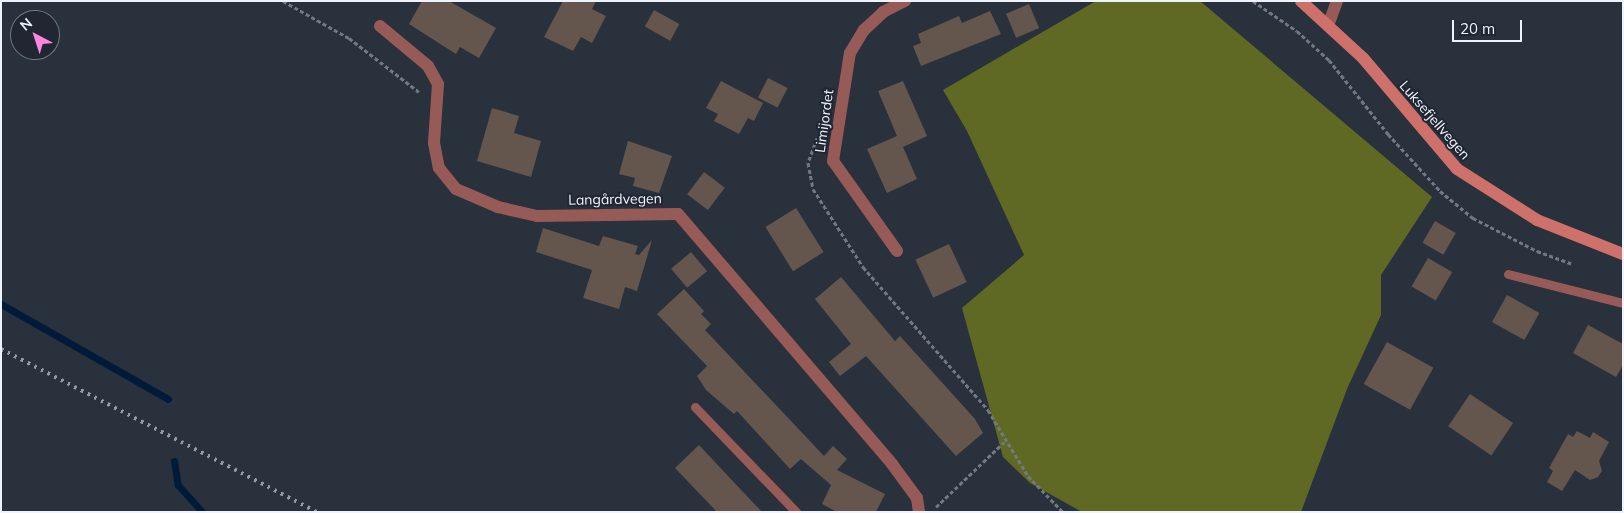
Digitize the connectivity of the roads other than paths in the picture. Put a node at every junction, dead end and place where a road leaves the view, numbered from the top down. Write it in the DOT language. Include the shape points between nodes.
graph roads {
  1 [pos="905,1"];
  2 [pos="1301,1"];
  3 [pos="1337,1"];
  4 [pos="1329,23"];
  5 [pos="380,26"];
  6 [pos="897,251"];
  7 [pos="1623,254"];
  8 [pos="1508,274"];
  9 [pos="1623,303"];
  10 [pos="694,408"];
  11 [pos="796,512"];
  12 [pos="919,512"];
  1 -- 6 [label="street, Limijordet" via="883,12 864,30 850,53 833,161"];
  2 -- 4 [label="main road, Luksefjellvegen"];
  3 -- 4 [label="street"];
  4 -- 7 [label="main road, Luksefjellvegen" via="1457,169 1530,217"];
  5 -- 12 [label="street, Langårdvegen" via="428,66 438,84 434,144 445,179 456,189 498,207 537,216 678,214 892,464 917,498"];
  8 -- 9 [label="lane"];
  10 -- 11 [label="lane"];
}
